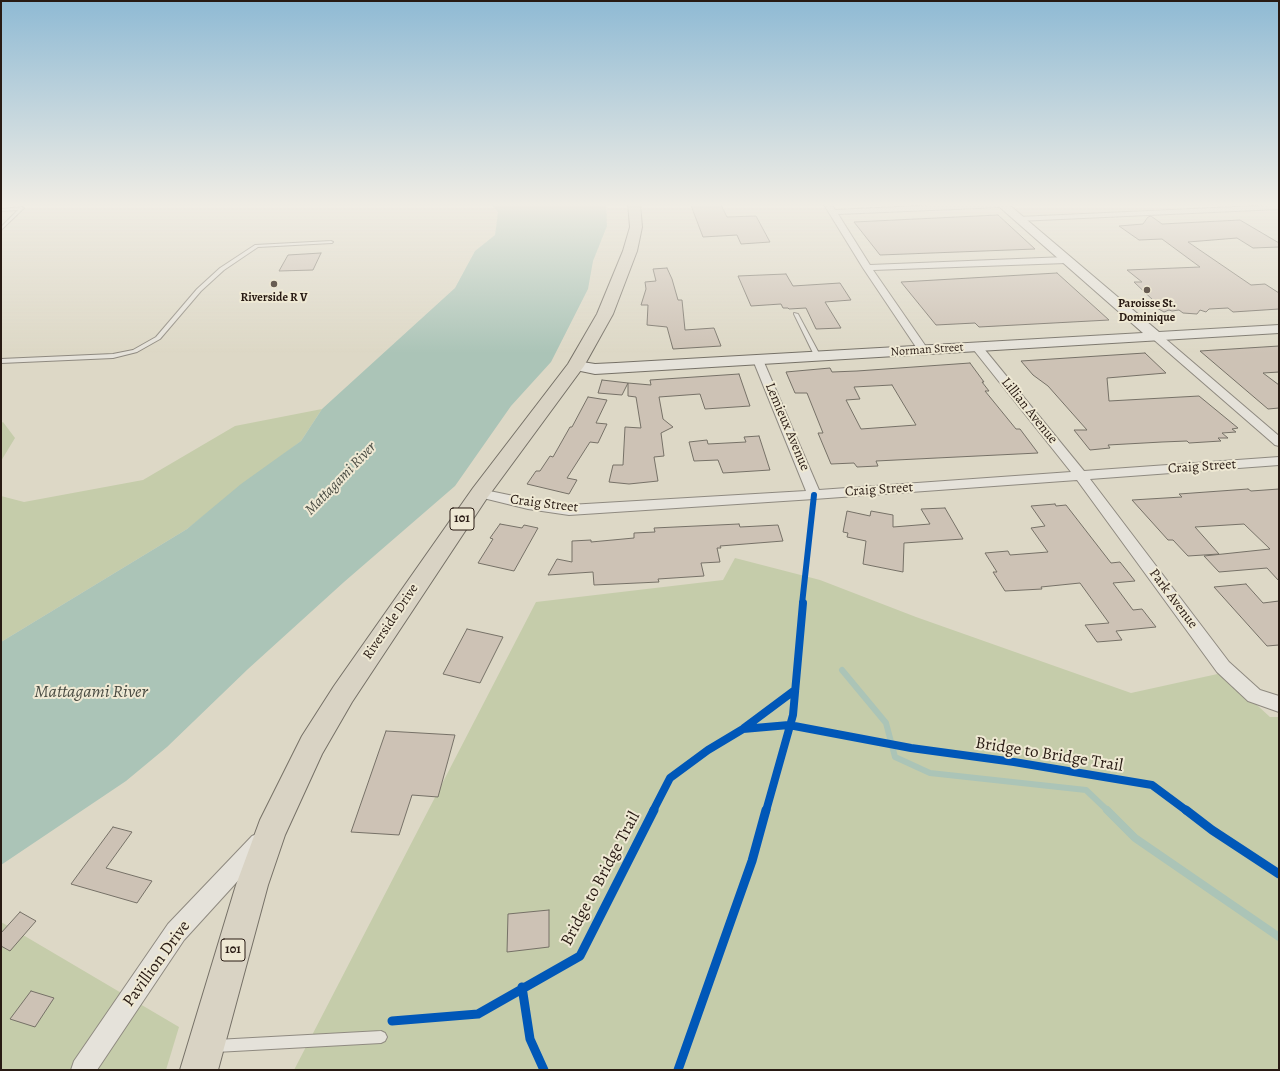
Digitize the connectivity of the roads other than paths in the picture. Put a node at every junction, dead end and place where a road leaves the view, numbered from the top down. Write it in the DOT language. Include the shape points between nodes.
graph roads {
  1 [pos="246,253"];
  2 [pos="629,253"];
  3 [pos="857,253"];
  4 [pos="1058,253"];
  5 [pos="1066,260"];
  6 [pos="866,268"];
  7 [pos="796,314"];
  8 [pos="1279,329"];
  9 [pos="1157,337"];
  10 [pos="976,347"];
  11 [pos="924,351"];
  12 [pos="818,357"];
  13 [pos="758,360"];
  14 [pos="1,361"];
  15 [pos="576,366"];
  16 [pos="1279,442"];
  17 [pos="1279,461"];
  18 [pos="1081,476"];
  19 [pos="480,493"];
  20 [pos="814,494"];
  21 [pos="1279,704"];
  22 [pos="271,831"];
  23 [pos="381,1037"];
  24 [pos="202,1058"];
  25 [pos="84,1070"];
  1 -- 14 [label="lane" via="222,269 199,290 158,338 135,351 113,356"];
  2 -- 15 [label="main road, Riverside Drive / 101" via="605,314"];
  3 -- 6 [label="street"];
  4 -- 5 [label="street"];
  5 -- 6 [label="street"];
  5 -- 9 [label="street"];
  6 -- 11 [label="street"];
  7 -- 12 [label="lane"];
  8 -- 9 [label="street, Norman Street"];
  9 -- 10 [label="street, Norman Street"];
  9 -- 16 [label="street"];
  10 -- 11 [label="street, Norman Street"];
  10 -- 18 [label="street, Lillian Avenue"];
  11 -- 12 [label="street, Norman Street"];
  12 -- 13 [label="street, Norman Street"];
  13 -- 15 [label="street, Norman Street" via="601,369"];
  13 -- 20 [label="street, Lemieux Avenue"];
  15 -- 19 [label="main road, Riverside Drive / 101"];
  17 -- 18 [label="street, Craig Street"];
  18 -- 20 [label="street, Craig Street"];
  18 -- 21 [label="street, Park Avenue" via="1223,667 1254,696"];
  19 -- 20 [label="street, Craig Street" via="569,510"];
  19 -- 22 [label="main road, Riverside Drive / 101" via="343,694 312,745"];
  22 -- 24 [label="main road, Riverside Drive / 101" via="252,885"];
  22 -- 25 [label="street, Pavillion Drive" via="176,932"];
  23 -- 24 [label="lane"];
}
